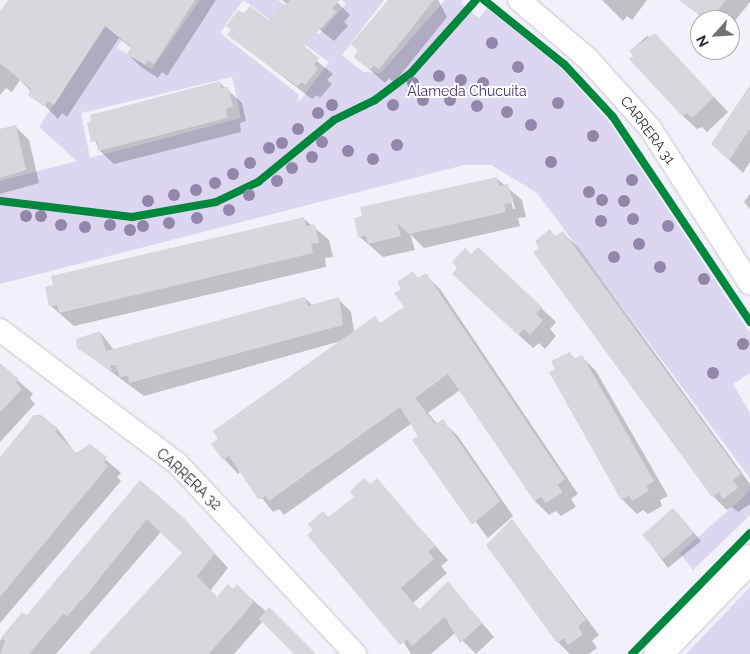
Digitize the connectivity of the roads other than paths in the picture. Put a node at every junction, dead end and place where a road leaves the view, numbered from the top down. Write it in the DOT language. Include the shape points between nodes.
graph roads {
  1 [pos="530,3"];
  2 [pos="750,284"];
  3 [pos="0,330"];
  4 [pos="750,559"];
  5 [pos="355,654"];
  6 [pos="658,654"];
  1 -- 2 [label="street, CARRERA 31" via="588,59 650,128"];
  3 -- 5 [label="street, CARRERA 32" via="178,464"];
  4 -- 6 [label="main road"];
}
